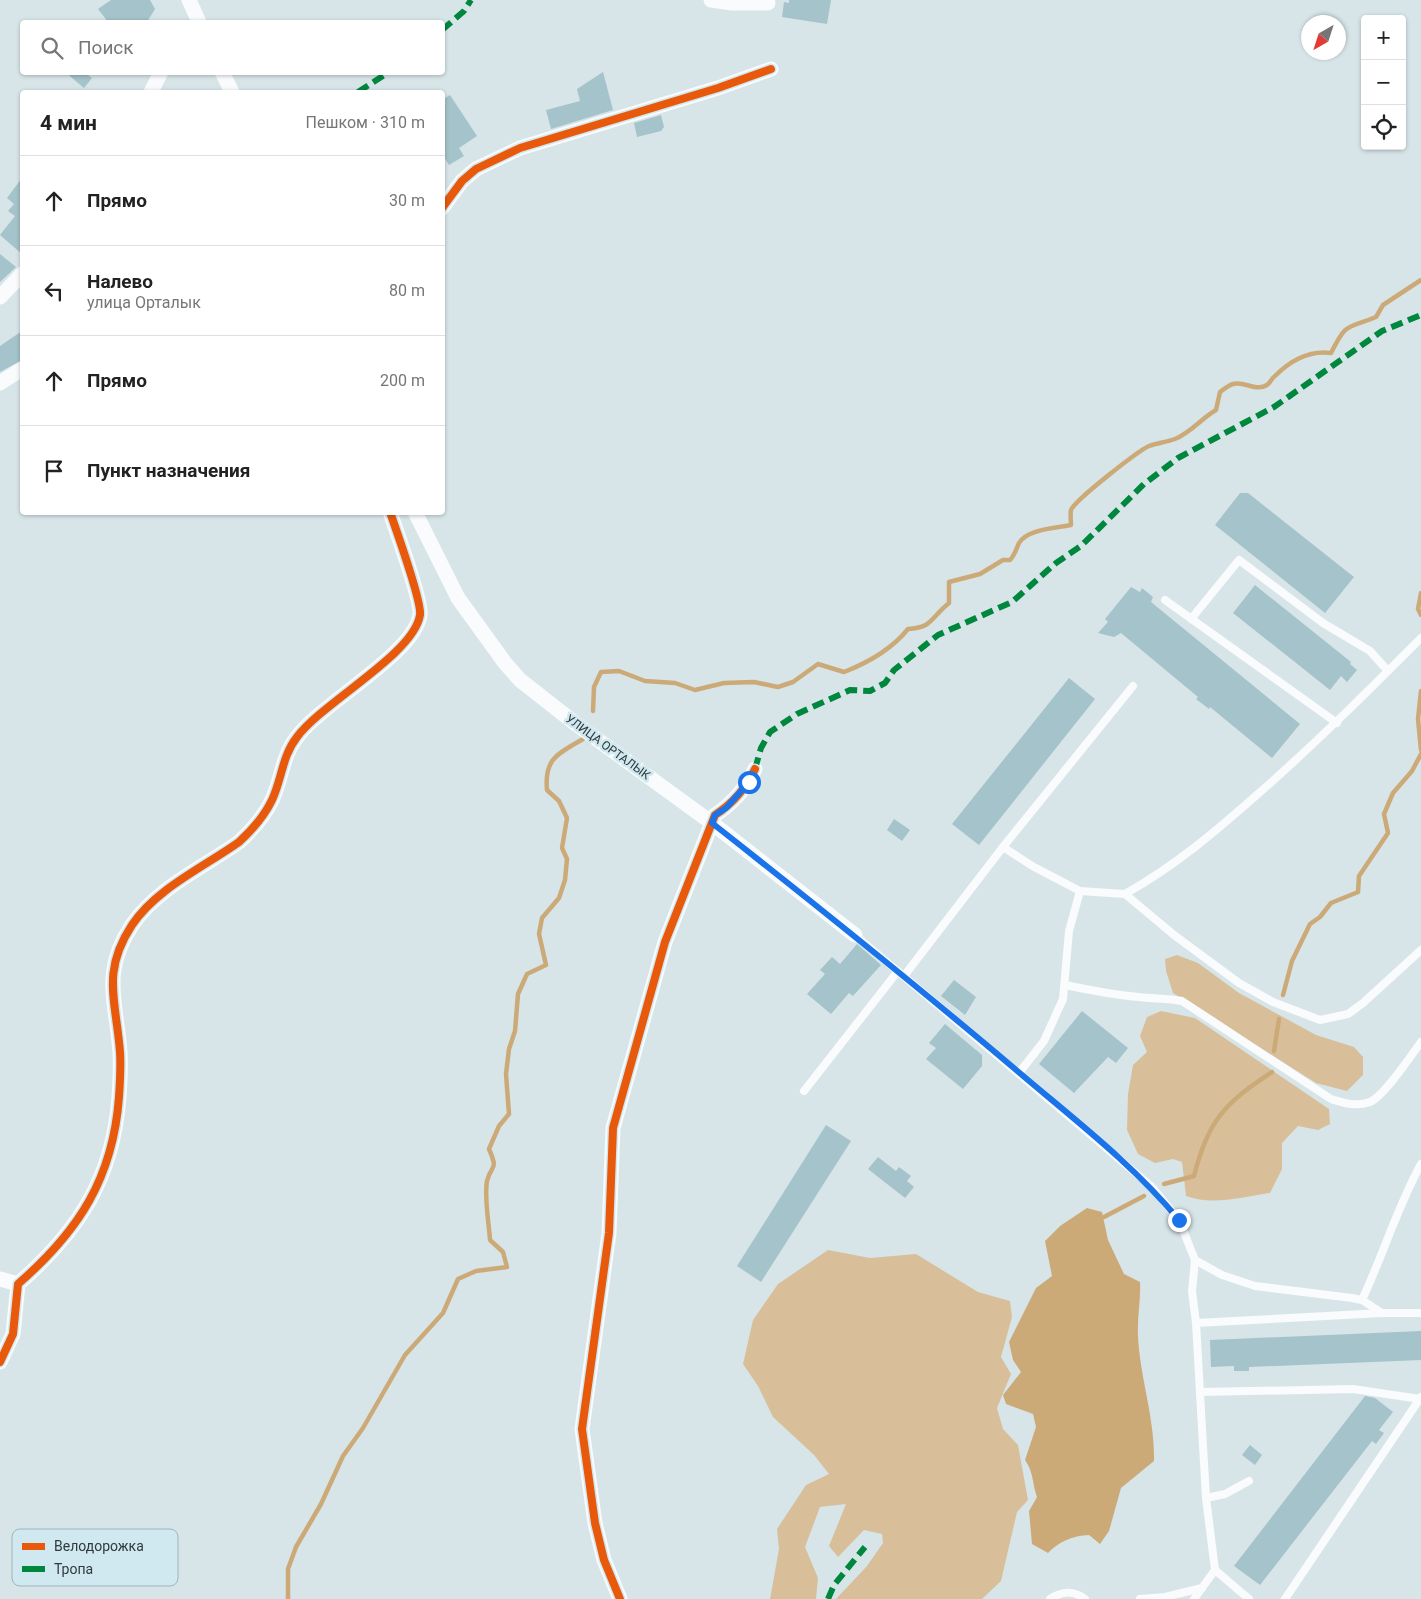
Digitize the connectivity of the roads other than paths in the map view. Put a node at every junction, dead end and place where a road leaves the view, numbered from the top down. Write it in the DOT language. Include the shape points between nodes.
graph roads {
  1 [pos="711,0"];
  2 [pos="190,3"];
  3 [pos="768,3"];
  4 [pos="189,20"];
  5 [pos="198,20"];
  6 [pos="771,69"];
  7 [pos="160,75"];
  8 [pos="152,90"];
  9 [pos="445,204"];
  10 [pos="20,276"];
  11 [pos="0,297"];
  12 [pos="20,370"];
  13 [pos="0,383"];
  14 [pos="391,515"];
  15 [pos="416,515"];
  16 [pos="1165,600"];
  17 [pos="1191,619"];
  18 [pos="1421,638"];
  19 [pos="1388,671"];
  20 [pos="1133,686"];
  21 [pos="1337,723"];
  22 [pos="755,769"];
  23 [pos="712,823"];
  24 [pos="1002,847"];
  25 [pos="1080,891"];
  26 [pos="1125,894"];
  27 [pos="855,935"];
  28 [pos="1421,950"];
  29 [pos="901,973"];
  30 [pos="1065,985"];
  31 [pos="1421,1043"];
  32 [pos="1019,1073"];
  33 [pos="804,1091"];
  34 [pos="1421,1164"];
  35 [pos="1195,1260"];
  36 [pos="0,1279"];
  37 [pos="18,1284"];
  38 [pos="1362,1300"];
  39 [pos="1382,1312"];
  40 [pos="1421,1313"];
  41 [pos="1196,1322"];
  42 [pos="0,1362"];
  43 [pos="1200,1392"];
  44 [pos="1420,1398"];
  45 [pos="1249,1480"];
  46 [pos="1206,1498"];
  47 [pos="1214,1570"];
  48 [pos="1202,1588"];
  49 [pos="620,1599"];
  50 [pos="1050,1599"];
  51 [pos="1085,1599"];
  52 [pos="1140,1599"];
  53 [pos="1194,1599"];
  54 [pos="1249,1599"];
  55 [pos="1285,1599"];
  1 -- 3 [label="street"];
  2 -- 4 [label="street"];
  2 -- 5 [label="street"];
  6 -- 9 [label="street" via="520,148 476,169"];
  7 -- 8 [label="street"];
  10 -- 11 [label="street"];
  12 -- 13 [label="street"];
  14 -- 37 [label="street" via="417,599 420,615 414,628 381,667 312,718 285,755 272,800 252,830 147,906 131,926 118,949 111,984 120,1074 115,1134 107,1166 90,1203 38,1266"];
  15 -- 23 [label="street, УЛИЦА ОРТАЛЫК" via="458,598 504,663 520,680"];
  16 -- 17 [label="lane"];
  17 -- 19 [label="lane" via="1239,560 1323,623 1370,650"];
  17 -- 21 [label="lane"];
  18 -- 19 [label="lane"];
  19 -- 21 [label="lane"];
  20 -- 24 [label="lane"];
  21 -- 26 [label="lane" via="1201,844"];
  22 -- 23 [label="street" via="749,782 726,808 715,815"];
  23 -- 27 [label="street, УЛИЦА ОРТАЛЫК"];
  23 -- 49 [label="street" via="665,942 613,1128 609,1233 582,1429 595,1523 604,1560"];
  24 -- 25 [label="lane"];
  24 -- 29 [label="lane"];
  25 -- 26 [label="lane"];
  25 -- 30 [label="lane" via="1069,931"];
  26 -- 28 [label="lane" via="1181,941 1239,983 1273,1002 1320,1020 1334,1018 1356,1008"];
  27 -- 29 [label="lane"];
  29 -- 32 [label="lane"];
  29 -- 33 [label="lane"];
  30 -- 31 [label="lane" via="1124,995 1160,996 1182,1002 1331,1099 1348,1104 1371,1101 1386,1088"];
  30 -- 32 [label="lane" via="1056,1020"];
  32 -- 35 [label="lane" via="1152,1188 1179,1220"];
  34 -- 38 [label="lane" via="1404,1195"];
  35 -- 38 [label="lane" via="1222,1275 1255,1286"];
  35 -- 41 [label="lane" via="1192,1291"];
  36 -- 37 [label="street"];
  37 -- 42 [label="street" via="14,1334"];
  38 -- 39 [label="lane"];
  39 -- 40 [label="lane"];
  39 -- 41 [label="lane"];
  41 -- 43 [label="lane"];
  43 -- 44 [label="lane" via="1353,1389"];
  43 -- 46 [label="lane"];
  44 -- 55 [label="lane"];
  45 -- 46 [label="lane" via="1225,1494"];
  46 -- 47 [label="lane"];
  47 -- 48 [label="lane"];
  47 -- 54 [label="lane"];
  48 -- 52 [label="lane"];
  48 -- 53 [label="lane"];
  50 -- 51 [label="lane" via="1060,1593 1076,1592"];
}
